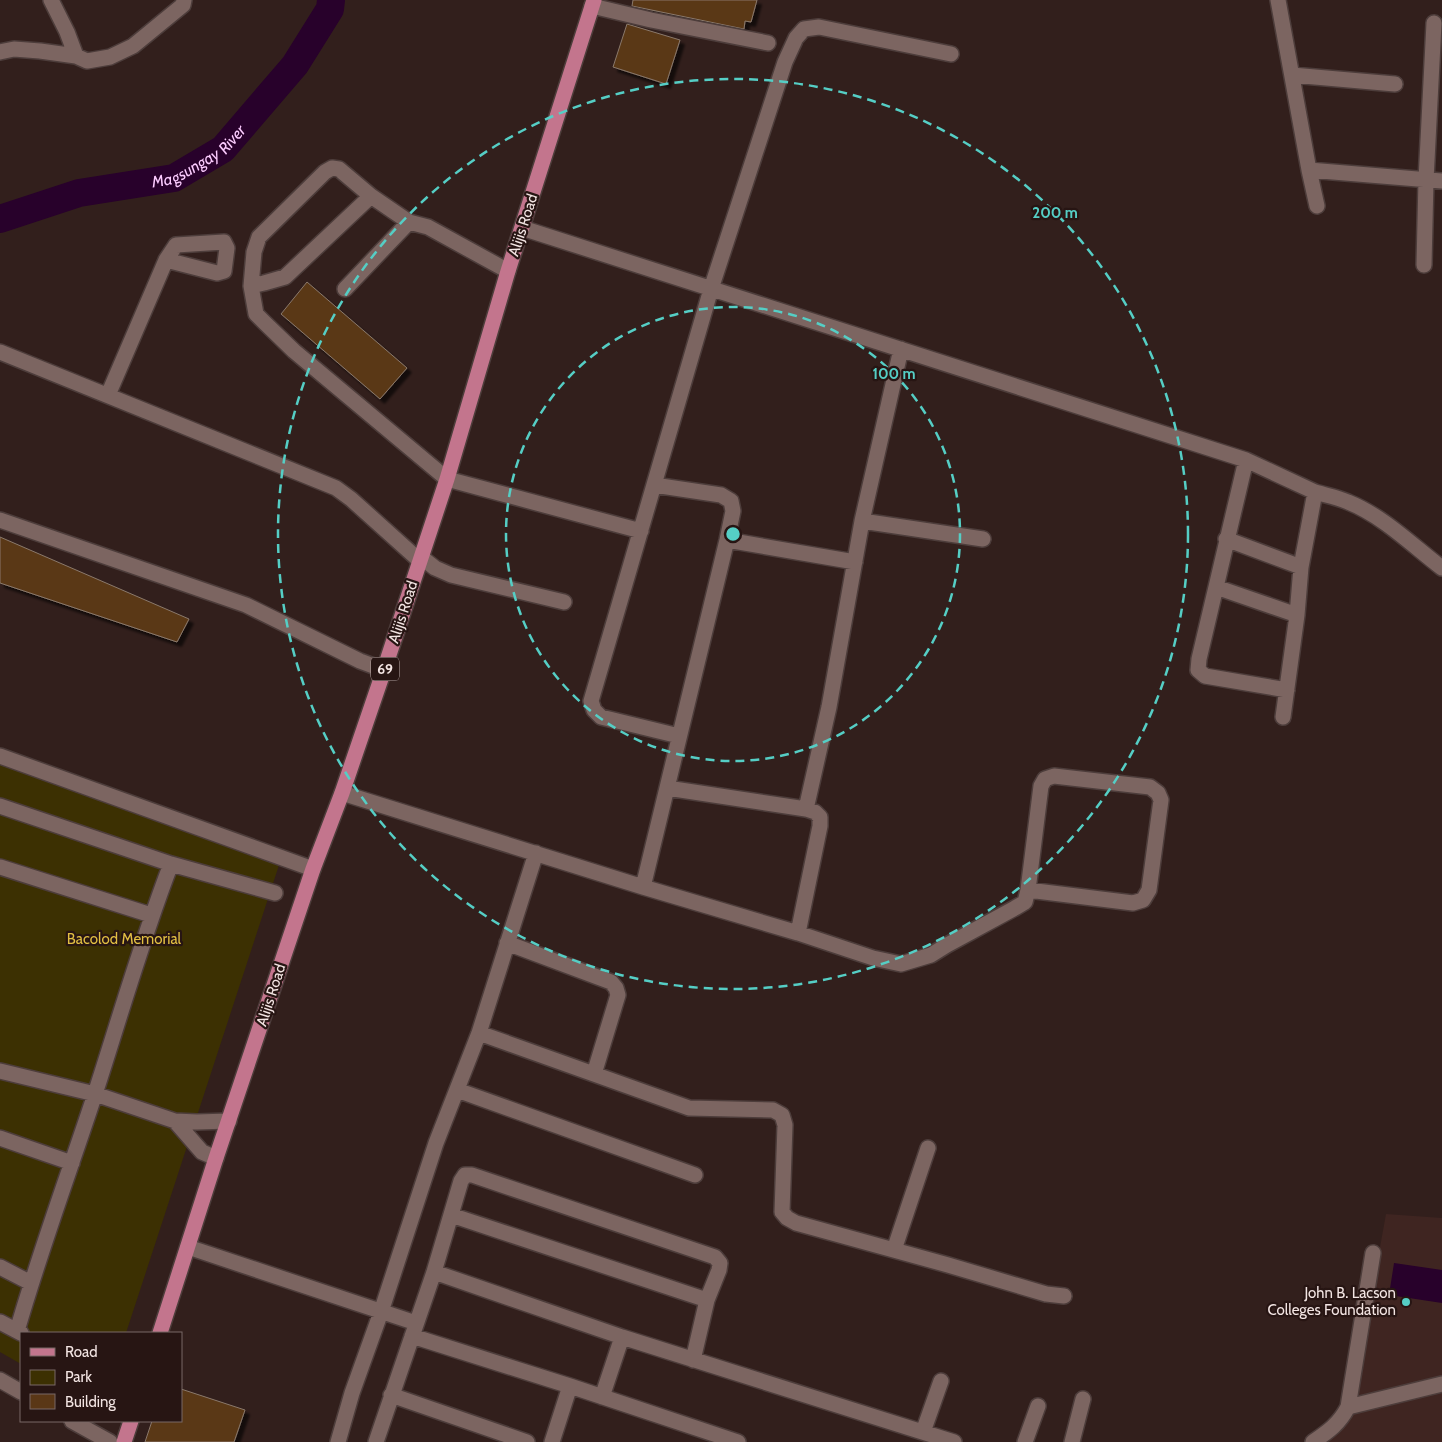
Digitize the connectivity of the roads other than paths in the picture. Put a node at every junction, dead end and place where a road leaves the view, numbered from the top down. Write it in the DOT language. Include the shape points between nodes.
graph roads {
  1 [pos="52,0"];
  2 [pos="184,0"];
  3 [pos="1278,0"];
  4 [pos="593,3"];
  5 [pos="1434,23"];
  6 [pos="768,43"];
  7 [pos="0,52"];
  8 [pos="951,54"];
  9 [pos="76,56"];
  10 [pos="1292,75"];
  11 [pos="1395,84"];
  12 [pos="1309,170"];
  13 [pos="1426,180"];
  14 [pos="1442,181"];
  15 [pos="371,196"];
  16 [pos="1317,206"];
  17 [pos="409,222"];
  18 [pos="522,228"];
  19 [pos="166,260"];
  20 [pos="1424,265"];
  21 [pos="508,271"];
  22 [pos="251,286"];
  23 [pos="711,288"];
  24 [pos="345,289"];
  25 [pos="901,349"];
  26 [pos="0,352"];
  27 [pos="108,396"];
  28 [pos="1246,460"];
  29 [pos="447,479"];
  30 [pos="654,485"];
  31 [pos="1314,492"];
  32 [pos="0,520"];
  33 [pos="862,521"];
  34 [pos="641,531"];
  35 [pos="983,539"];
  36 [pos="1226,539"];
  37 [pos="727,540"];
  38 [pos="420,559"];
  39 [pos="855,562"];
  40 [pos="1302,567"];
  41 [pos="1442,568"];
  42 [pos="1216,588"];
  43 [pos="564,602"];
  44 [pos="1297,615"];
  45 [pos="384,670"];
  46 [pos="1287,690"];
  47 [pos="1283,717"];
  48 [pos="679,736"];
  49 [pos="0,756"];
  50 [pos="667,788"];
  51 [pos="342,793"];
  52 [pos="0,806"];
  53 [pos="806,810"];
  54 [pos="536,853"];
  55 [pos="171,864"];
  56 [pos="0,867"];
  57 [pos="313,868"];
  58 [pos="643,887"];
  59 [pos="1028,890"];
  60 [pos="275,893"];
  61 [pos="151,915"];
  62 [pos="798,933"];
  63 [pos="507,943"];
  64 [pos="479,1033"];
  65 [pos="0,1071"];
  66 [pos="594,1074"];
  67 [pos="457,1090"];
  68 [pos="95,1094"];
  69 [pos="175,1121"];
  70 [pos="229,1121"];
  71 [pos="0,1138"];
  72 [pos="928,1148"];
  73 [pos="216,1158"];
  74 [pos="72,1163"];
  75 [pos="695,1175"];
  76 [pos="451,1216"];
  77 [pos="188,1247"];
  78 [pos="894,1250"];
  79 [pos="1374,1254"];
  80 [pos="0,1267"];
  81 [pos="434,1272"];
  82 [pos="31,1283"];
  83 [pos="1064,1296"];
  84 [pos="707,1300"];
  85 [pos="381,1312"];
  86 [pos="0,1322"];
  87 [pos="414,1330"];
  88 [pos="19,1332"];
  89 [pos="160,1332"];
  90 [pos="622,1337"];
  91 [pos="693,1360"];
  92 [pos="0,1380"];
  93 [pos="941,1381"];
  94 [pos="1442,1384"];
  95 [pos="570,1386"];
  96 [pos="20,1391"];
  97 [pos="391,1396"];
  98 [pos="602,1397"];
  99 [pos="1082,1399"];
  100 [pos="1038,1406"];
  101 [pos="1348,1407"];
  102 [pos="74,1422"];
  103 [pos="131,1422"];
  104 [pos="923,1432"];
  105 [pos="1330,1435"];
  106 [pos="110,1442"];
  107 [pos="124,1442"];
  108 [pos="338,1442"];
  109 [pos="376,1442"];
  110 [pos="527,1442"];
  111 [pos="552,1442"];
  112 [pos="738,1442"];
  113 [pos="954,1442"];
  114 [pos="1025,1442"];
  115 [pos="1072,1442"];
  116 [pos="1313,1442"];
  1 -- 9 [label="street"];
  2 -- 9 [label="street" via="183,5 134,46 110,57 87,61"];
  3 -- 10 [label="street"];
  4 -- 6 [label="street" via="651,20"];
  4 -- 18 [label="main road, Alijis Road / 69"];
  5 -- 13 [label="street"];
  7 -- 9 [label="street" via="14,49"];
  8 -- 23 [label="street" via="819,27 804,29 785,62"];
  10 -- 11 [label="street"];
  10 -- 12 [label="street"];
  12 -- 13 [label="street"];
  12 -- 16 [label="street"];
  13 -- 14 [label="street"];
  13 -- 20 [label="street"];
  15 -- 17 [label="street"];
  15 -- 22 [label="street" via="285,277"];
  15 -- 22 [label="street" via="339,169 325,172 259,237 254,252"];
  17 -- 21 [label="street" via="428,227"];
  17 -- 24 [label="street"];
  18 -- 21 [label="main road, Alijis Road / 69"];
  18 -- 23 [label="street"];
  19 -- 27 [label="street"];
  21 -- 29 [label="main road, Alijis Road / 69"];
  22 -- 29 [label="street" via="256,314 265,323"];
  23 -- 25 [label="street"];
  23 -- 30 [label="street"];
  25 -- 28 [label="street"];
  25 -- 33 [label="street"];
  26 -- 27 [label="street"];
  27 -- 38 [label="street" via="336,488"];
  28 -- 31 [label="street"];
  28 -- 36 [label="street"];
  29 -- 34 [label="street"];
  29 -- 38 [label="main road, Alijis Road / 69"];
  30 -- 34 [label="street"];
  30 -- 37 [label="street" via="721,496 731,501 733,511"];
  31 -- 40 [label="street"];
  31 -- 41 [label="street" via="1348,502 1373,516"];
  32 -- 45 [label="street" via="246,605"];
  33 -- 35 [label="street"];
  33 -- 39 [label="street"];
  34 -- 48 [label="street" via="591,701 601,717"];
  36 -- 40 [label="street"];
  36 -- 42 [label="street"];
  37 -- 39 [label="street"];
  37 -- 48 [label="street"];
  38 -- 43 [label="street" via="451,575"];
  38 -- 45 [label="main road, Alijis Road / 69"];
  39 -- 53 [label="street" via="829,707"];
  40 -- 44 [label="street"];
  42 -- 44 [label="street"];
  42 -- 46 [label="street" via="1198,670 1205,676"];
  44 -- 46 [label="street"];
  45 -- 51 [label="main road, Alijis Road / 69"];
  46 -- 47 [label="street"];
  48 -- 50 [label="street"];
  49 -- 57 [label="street"];
  50 -- 53 [label="street"];
  50 -- 58 [label="street"];
  51 -- 54 [label="street"];
  51 -- 57 [label="main road, Alijis Road / 69"];
  52 -- 55 [label="street"];
  53 -- 62 [label="street" via="820,817 820,826"];
  54 -- 58 [label="street"];
  54 -- 63 [label="street"];
  55 -- 60 [label="street"];
  55 -- 61 [label="street"];
  56 -- 61 [label="street"];
  57 -- 70 [label="main road, Alijis Road / 69"];
  58 -- 62 [label="street"];
  59 -- 59 [label="street" via="1044,779 1054,776 1150,788 1158,793 1161,800 1149,890 1142,900 1133,902"];
  59 -- 62 [label="street" via="1025,902 1015,908 931,955 901,964"];
  61 -- 68 [label="street"];
  63 -- 64 [label="street"];
  63 -- 66 [label="street" via="611,982 616,988 618,995"];
  64 -- 66 [label="street"];
  64 -- 67 [label="street"];
  65 -- 68 [label="street"];
  66 -- 78 [label="street" via="689,1108 774,1110 782,1115 785,1125 782,1212 787,1218"];
  67 -- 75 [label="street"];
  67 -- 85 [label="street" via="436,1143"];
  68 -- 69 [label="street"];
  68 -- 74 [label="street"];
  69 -- 70 [label="street"];
  69 -- 73 [label="street" via="202,1152"];
  70 -- 73 [label="main road, Alijis Road / 69"];
  71 -- 74 [label="street"];
  72 -- 78 [label="street"];
  73 -- 77 [label="main road, Alijis Road / 69"];
  74 -- 82 [label="street"];
  76 -- 81 [label="street"];
  76 -- 84 [label="street"];
  76 -- 84 [label="street" via="465,1175 472,1174 715,1257 720,1263 719,1270"];
  77 -- 85 [label="street"];
  77 -- 89 [label="main road, Alijis Road / 69"];
  78 -- 83 [label="street" via="1046,1294"];
  79 -- 101 [label="street"];
  80 -- 82 [label="street"];
  81 -- 87 [label="street"];
  81 -- 90 [label="street"];
  82 -- 88 [label="street"];
  84 -- 91 [label="street"];
  85 -- 87 [label="street"];
  85 -- 108 [label="street"];
  86 -- 88 [label="street"];
  87 -- 95 [label="street"];
  87 -- 97 [label="street"];
  90 -- 91 [label="street"];
  90 -- 98 [label="street"];
  91 -- 104 [label="street"];
  92 -- 96 [label="street"];
  93 -- 104 [label="street"];
  94 -- 101 [label="street"];
  95 -- 98 [label="street"];
  95 -- 111 [label="street"];
  97 -- 109 [label="street"];
  97 -- 110 [label="street"];
  98 -- 112 [label="street"];
  99 -- 115 [label="street"];
  100 -- 114 [label="street"];
  101 -- 105 [label="street"];
  102 -- 106 [label="street"];
  103 -- 107 [label="main road"];
  104 -- 113 [label="street"];
  105 -- 116 [label="street"];
}
